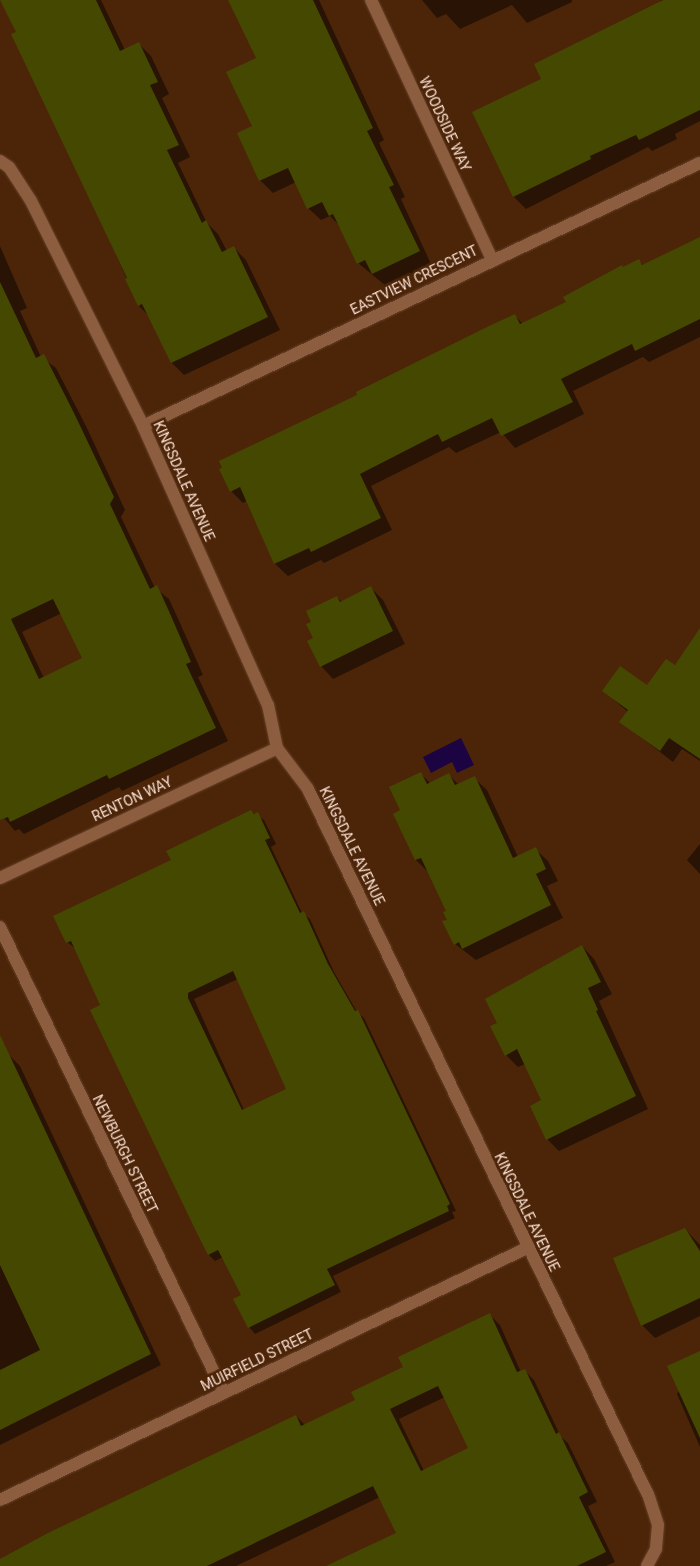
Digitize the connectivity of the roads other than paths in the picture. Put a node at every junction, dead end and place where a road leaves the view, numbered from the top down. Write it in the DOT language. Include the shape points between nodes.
graph roads {
  1 [pos="371,0"];
  2 [pos="0,161"];
  3 [pos="700,163"];
  4 [pos="492,260"];
  5 [pos="143,426"];
  6 [pos="277,748"];
  7 [pos="0,878"];
  8 [pos="0,928"];
  9 [pos="527,1248"];
  10 [pos="224,1393"];
  11 [pos="0,1500"];
  12 [pos="647,1566"];
  1 -- 4 [label="street, WOODSIDE WAY"];
  2 -- 5 [label="street, KINGSDALE AVENUE" via="9,167 31,201"];
  3 -- 4 [label="street, EASTVIEW CRESCENT"];
  4 -- 5 [label="street, EASTVIEW CRESCENT"];
  5 -- 6 [label="street, KINGSDALE AVENUE" via="268,705"];
  6 -- 7 [label="street, RENTON WAY"];
  6 -- 9 [label="street, KINGSDALE AVENUE" via="308,788"];
  8 -- 10 [label="street, NEWBURGH STREET"];
  9 -- 10 [label="street, MUIRFIELD STREET"];
  9 -- 12 [label="street, KINGSDALE AVENUE" via="650,1497 658,1526 656,1549"];
  10 -- 11 [label="street, MUIRFIELD STREET"];
}
